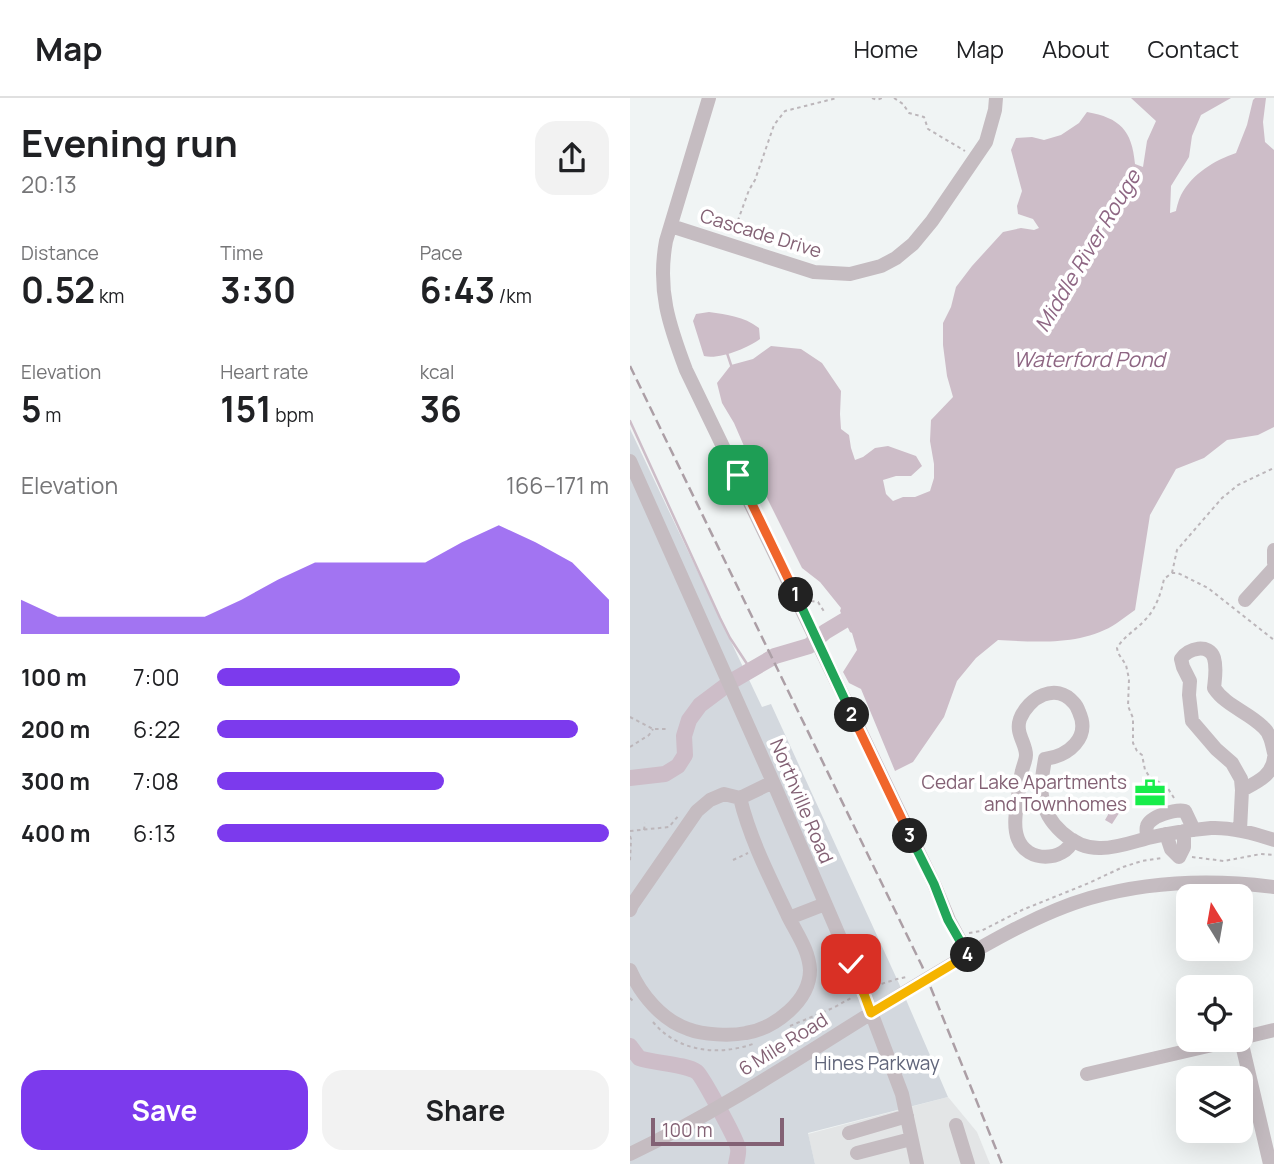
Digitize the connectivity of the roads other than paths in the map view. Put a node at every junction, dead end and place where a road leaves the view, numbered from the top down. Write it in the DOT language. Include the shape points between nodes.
graph roads {
  1 [pos="709,98"];
  2 [pos="996,98"];
  3 [pos="671,226"];
  4 [pos="630,461"];
  5 [pos="1274,550"];
  6 [pos="1274,566"];
  7 [pos="1245,600"];
  8 [pos="1214,688"];
  9 [pos="1190,689"];
  10 [pos="1026,754"];
  11 [pos="1274,755"];
  12 [pos="1045,759"];
  13 [pos="774,782"];
  14 [pos="1242,790"];
  15 [pos="740,798"];
  16 [pos="1189,830"];
  17 [pos="1240,830"];
  18 [pos="1166,834"];
  19 [pos="1147,838"];
  20 [pos="1073,840"];
  21 [pos="1274,840"];
  22 [pos="1179,857"];
  23 [pos="1181,882"];
  24 [pos="1274,887"];
  25 [pos="825,904"];
  26 [pos="630,911"];
  27 [pos="789,918"];
  28 [pos="968,955"];
  29 [pos="630,970"];
  30 [pos="871,1013"];
  31 [pos="1274,1030"];
  32 [pos="1253,1036"];
  33 [pos="1182,1052"];
  34 [pos="1244,1052"];
  35 [pos="1087,1074"];
  36 [pos="907,1116"];
  37 [pos="956,1125"];
  38 [pos="849,1133"];
  39 [pos="911,1139"];
  40 [pos="857,1153"];
  41 [pos="630,1154"];
  42 [pos="917,1164"];
  43 [pos="968,1164"];
  44 [pos="1270,1164"];
  1 -- 3 [label="street, Cascade Drive"];
  2 -- 3 [label="street, Cascade Drive" via="986,142 932,221 896,258 881,266 850,274 814,272"];
  3 -- 28 [label="street, Cascade Drive" via="663,256 665,304 686,370"];
  4 -- 13 [label="street, Northville Road"];
  5 -- 6 [label="street"];
  6 -- 7 [label="street"];
  8 -- 9 [label="street"];
  8 -- 9 [label="street" via="1211,652 1192,649 1181,659"];
  8 -- 11 [label="street" via="1264,727"];
  9 -- 14 [label="street" via="1192,722 1232,763"];
  10 -- 12 [label="street"];
  10 -- 12 [label="street" via="1019,734 1025,709 1044,694 1063,695 1074,702 1083,730 1068,752"];
  10 -- 20 [label="street" via="1016,817 1018,839 1026,851 1040,857 1058,855"];
  11 -- 14 [label="street" via="1266,776"];
  12 -- 20 [label="street" via="1041,781 1046,813"];
  13 -- 15 [label="street"];
  13 -- 25 [label="street, Northville Road"];
  14 -- 17 [label="street"];
  15 -- 26 [label="street" via="724,794 696,811"];
  15 -- 27 [label="street" via="746,822"];
  16 -- 17 [label="street"];
  16 -- 18 [label="street"];
  16 -- 19 [label="street" via="1185,811 1173,810 1146,826"];
  16 -- 22 [label="street"];
  17 -- 21 [label="street"];
  18 -- 19 [label="street"];
  18 -- 22 [label="street"];
  19 -- 20 [label="street" via="1100,849"];
  22 -- 23 [label="street"];
  23 -- 24 [label="street, 6 Mile Road"];
  23 -- 28 [label="street, 6 Mile Road" via="1118,892 1062,908"];
  25 -- 27 [label="street"];
  25 -- 30 [label="street, Northville Road"];
  27 -- 29 [label="street" via="806,950 810,971 804,995 788,1012 747,1033 689,1030 664,1016"];
  28 -- 30 [label="street, 6 Mile Road"];
  30 -- 36 [label="street, Northville Road"];
  30 -- 41 [label="street, 6 Mile Road" via="704,1115"];
  31 -- 32 [label="street"];
  33 -- 35 [label="street"];
  34 -- 44 [label="street"];
  36 -- 38 [label="street"];
  36 -- 39 [label="street, Northville Road"];
  37 -- 43 [label="street"];
  39 -- 40 [label="street"];
  39 -- 42 [label="street, Northville Road"];
}
